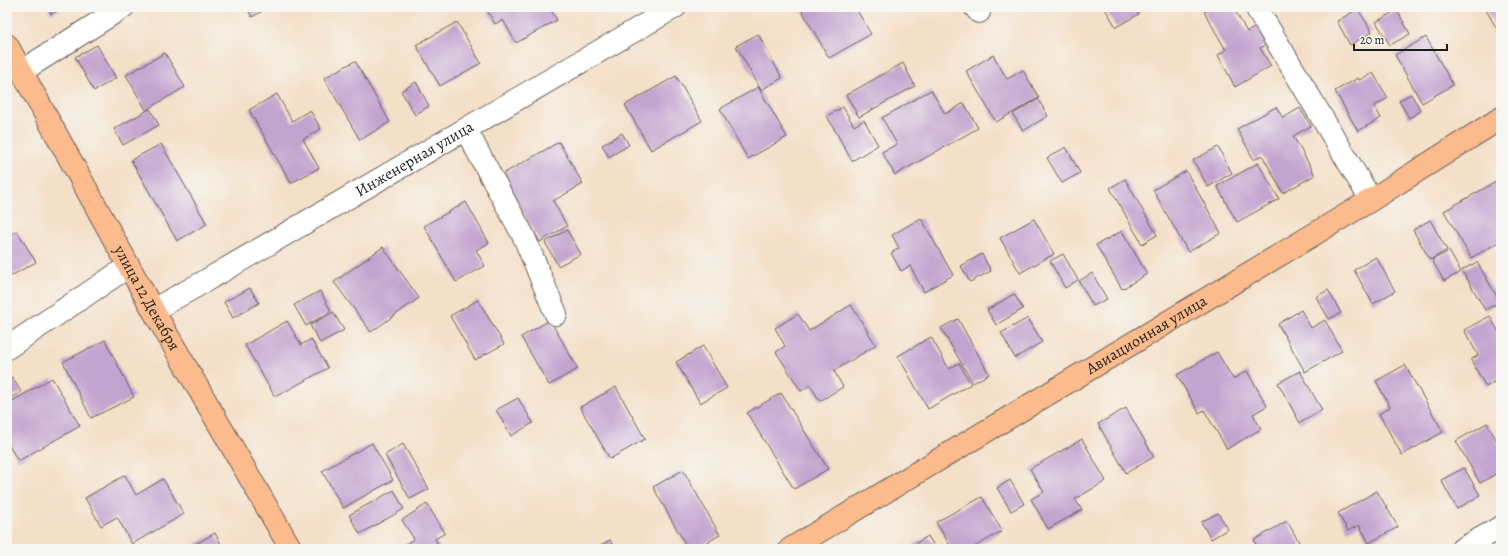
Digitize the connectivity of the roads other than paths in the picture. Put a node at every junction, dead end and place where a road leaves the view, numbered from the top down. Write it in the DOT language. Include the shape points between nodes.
graph roads {
  1 [pos="123,7"];
  2 [pos="675,7"];
  3 [pos="1256,7"];
  4 [pos="7,45"];
  5 [pos="22,71"];
  6 [pos="1501,118"];
  7 [pos="466,130"];
  8 [pos="1371,200"];
  9 [pos="129,266"];
  10 [pos="153,310"];
  11 [pos="556,314"];
  12 [pos="7,348"];
  13 [pos="1501,527"];
  14 [pos="291,549"];
  15 [pos="790,549"];
  16 [pos="1462,549"];
  1 -- 5 [label="street"];
  2 -- 7 [label="street, Инженерная улица"];
  3 -- 8 [label="street"];
  4 -- 5 [label="main road, улица 12 Декабря"];
  5 -- 9 [label="main road, улица 12 Декабря"];
  6 -- 8 [label="main road, Авиационная улица"];
  7 -- 10 [label="street, Инженерная улица"];
  7 -- 11 [label="street" via="524,237"];
  8 -- 15 [label="main road, Авиационная улица"];
  9 -- 10 [label="main road, улица 12 Декабря"];
  9 -- 12 [label="street"];
  10 -- 14 [label="main road, улица 12 Декабря"];
  13 -- 16 [label="street"];
}
